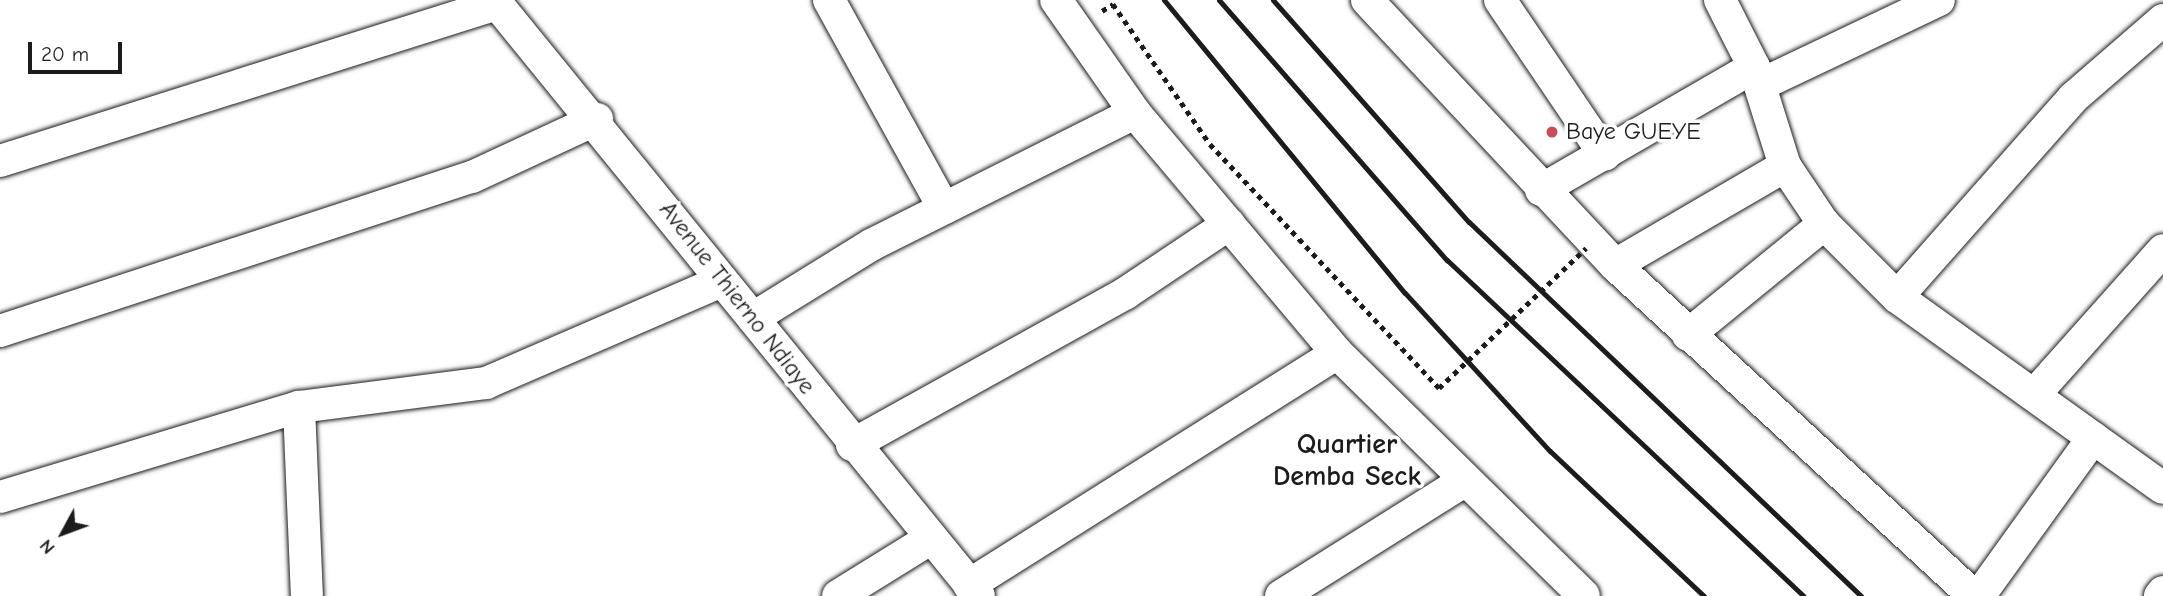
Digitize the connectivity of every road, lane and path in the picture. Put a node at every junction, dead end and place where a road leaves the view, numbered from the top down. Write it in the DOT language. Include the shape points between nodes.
graph roads {
  1 [pos="829,0"];
  2 [pos="1056,0"];
  3 [pos="1367,0"];
  4 [pos="1500,0"];
  5 [pos="1720,0"];
  6 [pos="1939,0"];
  7 [pos="496,2"];
  8 [pos="1906,8"];
  9 [pos="2163,20"];
  10 [pos="1075,28"];
  11 [pos="1757,76"];
  12 [pos="1135,113"];
  13 [pos="597,119"];
  14 [pos="1605,155"];
  15 [pos="0,161"];
  16 [pos="1785,166"];
  17 [pos="1541,190"];
  18 [pos="944,208"];
  19 [pos="1229,224"];
  20 [pos="1824,224"];
  21 [pos="1586,248"];
  22 [pos="2163,250"];
  23 [pos="1615,265"];
  24 [pos="722,281"];
  25 [pos="1897,297"];
  26 [pos="753,318"];
  27 [pos="0,331"];
  28 [pos="1688,335"];
  29 [pos="1337,353"];
  30 [pos="2034,395"];
  31 [pos="299,407"];
  32 [pos="2093,438"];
  33 [pos="852,445"];
  34 [pos="1466,480"];
  35 [pos="2163,488"];
  36 [pos="0,497"];
  37 [pos="930,539"];
  38 [pos="974,591"];
  39 [pos="307,596"];
  40 [pos="838,596"];
  41 [pos="1281,596"];
  42 [pos="1584,596"];
  43 [pos="1977,596"];
  1 -- 18 [label="street"];
  2 -- 10 [label="street"];
  3 -- 17 [label="street"];
  4 -- 14 [label="street"];
  5 -- 11 [label="street"];
  6 -- 8 [label="street"];
  7 -- 13 [label="street, Avenue Thierno Ndiaye"];
  7 -- 15 [label="street"];
  8 -- 11 [label="street"];
  9 -- 25 [label="street" via="2073,98"];
  10 -- 12 [label="street"];
  10 -- 21 [label="path, bridge" via="1113,4 1210,144 1439,388"];
  11 -- 14 [label="street"];
  11 -- 16 [label="street"];
  12 -- 18 [label="street"];
  12 -- 19 [label="street"];
  13 -- 24 [label="street, Avenue Thierno Ndiaye"];
  13 -- 27 [label="street" via="472,177"];
  14 -- 17 [label="street"];
  16 -- 20 [label="street"];
  16 -- 23 [label="street"];
  17 -- 23 [label="street"];
  18 -- 26 [label="street" via="839,263"];
  19 -- 29 [label="street"];
  19 -- 33 [label="street" via="1126,293"];
  20 -- 25 [label="street"];
  20 -- 28 [label="street"];
  22 -- 30 [label="street"];
  23 -- 28 [label="street"];
  24 -- 26 [label="street, Avenue Thierno Ndiaye"];
  24 -- 31 [label="street" via="486,383"];
  25 -- 30 [label="street"];
  26 -- 33 [label="street, Avenue Thierno Ndiaye"];
  28 -- 43 [label="street"];
  29 -- 34 [label="street"];
  29 -- 38 [label="street"];
  30 -- 32 [label="street"];
  31 -- 36 [label="street"];
  31 -- 39 [label="street"];
  32 -- 35 [label="street"];
  32 -- 43 [label="street"];
  33 -- 37 [label="street, Avenue Thierno Ndiaye"];
  34 -- 41 [label="street"];
  34 -- 42 [label="street"];
  37 -- 38 [label="street, Avenue Thierno Ndiaye"];
  37 -- 40 [label="street"];
}
